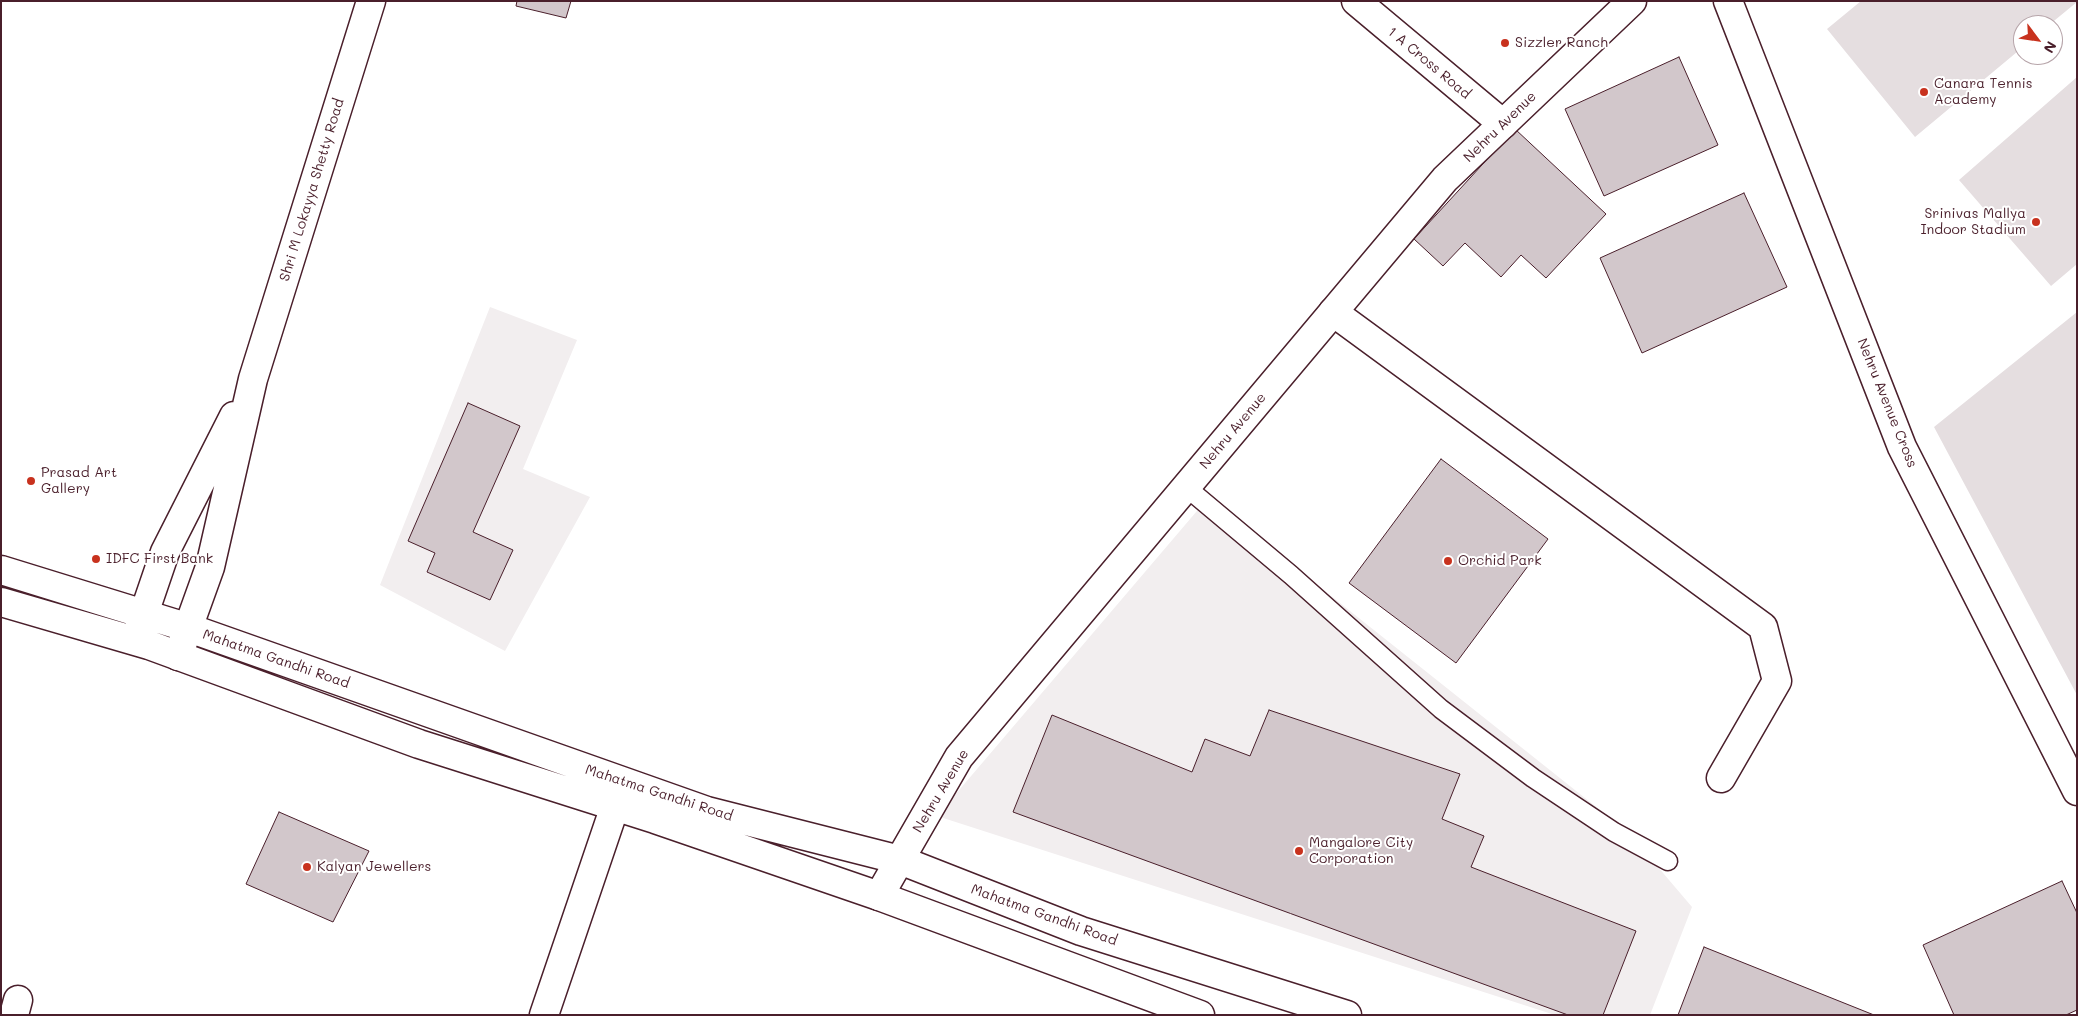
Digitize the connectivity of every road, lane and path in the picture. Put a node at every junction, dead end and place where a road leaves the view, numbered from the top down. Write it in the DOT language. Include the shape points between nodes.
graph roads {
  1 [pos="372,1"];
  2 [pos="1356,1"];
  3 [pos="1632,1"];
  4 [pos="1728,1"];
  5 [pos="1503,124"];
  6 [pos="1333,312"];
  7 [pos="253,379"];
  8 [pos="1186,487"];
  9 [pos="1,570"];
  10 [pos="1,602"];
  11 [pos="143,615"];
  12 [pos="189,628"];
  13 [pos="134,641"];
  14 [pos="178,656"];
  15 [pos="1720,778"];
  16 [pos="2077,791"];
  17 [pos="616,806"];
  18 [pos="900,860"];
  19 [pos="1668,861"];
  20 [pos="880,896"];
  21 [pos="544,1015"];
  22 [pos="1200,1015"];
  23 [pos="1347,1015"];
  1 -- 7 [label="street, Shri M Lokayya Shetty Road"];
  2 -- 5 [label="street, 1 A Cross Road"];
  3 -- 5 [label="street, Nehru Avenue"];
  4 -- 16 [label="street, Nehru Avenue Cross" via="1902,447"];
  5 -- 6 [label="street, Nehru Avenue" via="1445,179"];
  6 -- 8 [label="street, Nehru Avenue"];
  6 -- 15 [label="street" via="1763,626 1777,681"];
  7 -- 11 [label="street, Shri M Lokayya Shetty Road" via="165,552"];
  7 -- 12 [label="street, Shri M Lokayya Shetty Road" via="210,567"];
  8 -- 18 [label="street, Nehru Avenue" via="958,756"];
  8 -- 19 [label="lane" via="1291,575 1441,709 1614,832"];
  9 -- 11 [label="street, Mahatma Gandhi Road"];
  10 -- 13 [label="street, Mahatma Gandhi Road"];
  11 -- 12 [label="street, Mahatma Gandhi Road"];
  11 -- 13 [label="street, Shri M Lokayya Shetty Road"];
  12 -- 14 [label="street, Shri M Lokayya Shetty Road"];
  12 -- 18 [label="street, Mahatma Gandhi Road" via="707,812"];
  13 -- 14 [label="street, Mahatma Gandhi Road"];
  14 -- 17 [label="street, Mahatma Gandhi Road" via="420,744"];
  17 -- 20 [label="street, Mahatma Gandhi Road"];
  17 -- 21 [label="street"];
  18 -- 20 [label="street, Nehru Avenue"];
  18 -- 23 [label="street, Mahatma Gandhi Road" via="1081,931"];
  20 -- 22 [label="street, Mahatma Gandhi Road"];
}
